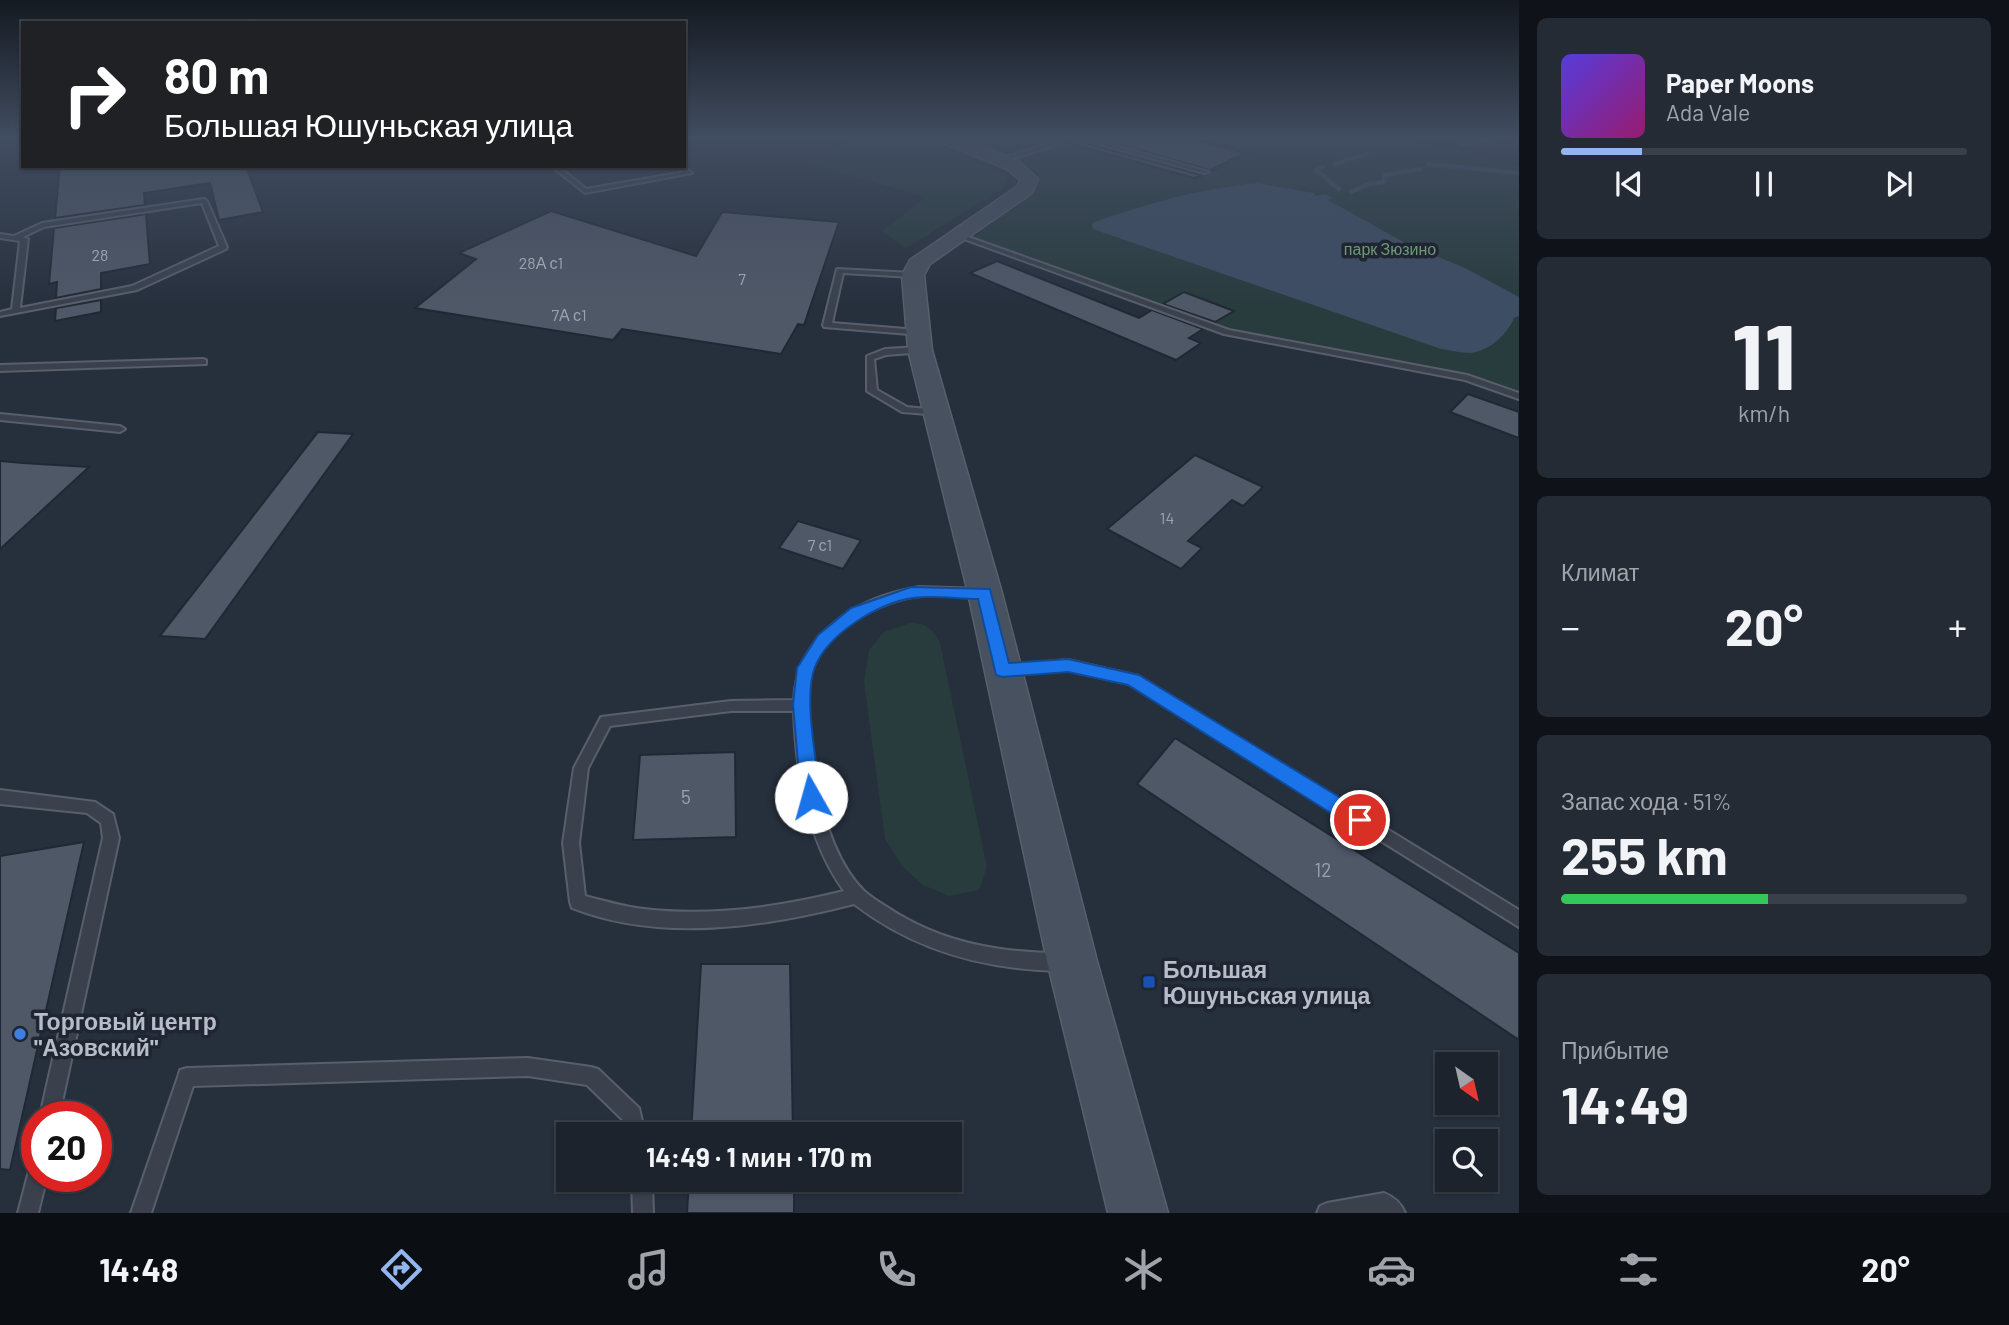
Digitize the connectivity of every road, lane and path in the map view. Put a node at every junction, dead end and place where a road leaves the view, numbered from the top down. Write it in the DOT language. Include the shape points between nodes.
graph roads {
  1 [pos="1019,194"];
  2 [pos="958,235"];
  3 [pos="0,236"];
  4 [pos="17,237"];
  5 [pos="913,275"];
  6 [pos="16,311"];
  7 [pos="0,314"];
  8 [pos="919,341"];
  9 [pos="203,362"];
  10 [pos="0,368"];
  11 [pos="1519,397"];
  12 [pos="937,413"];
  13 [pos="0,417"];
  14 [pos="120,429"];
  15 [pos="985,593"];
  16 [pos="1002,670"];
  17 [pos="802,705"];
  18 [pos="0,797"];
  19 [pos="857,895"];
  20 [pos="1519,919"];
  21 [pos="1072,961"];
  22 [pos="53,1101"];
  23 [pos="633,1122"];
  24 [pos="33,1192"];
  25 [pos="642,1192"];
  26 [pos="28,1213"];
  27 [pos="141,1213"];
  28 [pos="643,1213"];
  29 [pos="1138,1213"];
  30 [pos="1327,1213"];
  31 [pos="1395,1213"];
  1 -- 2 [label="street"];
  2 -- 5 [label="street" via="921,260"];
  2 -- 11 [label="lane" via="1227,332 1467,378"];
  3 -- 4 [label="lane"];
  4 -- 6 [label="lane" via="24,239"];
  4 -- 6 [label="lane" via="42,225 204,201 223,247 134,288"];
  5 -- 8 [label="street"];
  5 -- 8 [label="lane" via="840,271 827,325"];
  6 -- 7 [label="lane"];
  8 -- 12 [label="street"];
  8 -- 12 [label="lane" via="870,358 872,391 905,410"];
  9 -- 10 [label="lane"];
  12 -- 15 [label="street"];
  13 -- 14 [label="lane"];
  15 -- 16 [label="street"];
  15 -- 17 [label="lane" via="911,593 857,612 824,639 805,668"];
  16 -- 20 [label="lane" via="1068,665 1133,680"];
  16 -- 21 [label="street"];
  17 -- 19 [label="lane" via="811,797 829,850"];
  17 -- 19 [label="lane" via="731,706 606,721 581,768 571,843 578,902 650,918 726,919"];
  18 -- 22 [label="lane" via="90,807 108,820 111,838"];
  19 -- 21 [label="lane" via="899,926 969,954 1022,963"];
  21 -- 29 [label="street"];
  23 -- 27 [label="lane" via="632,1115 591,1076 528,1068 187,1077"];
  24 -- 26 [label="lane"];
  25 -- 28 [label="lane"];
  30 -- 31 [label="lane" via="1384,1203"];
}
